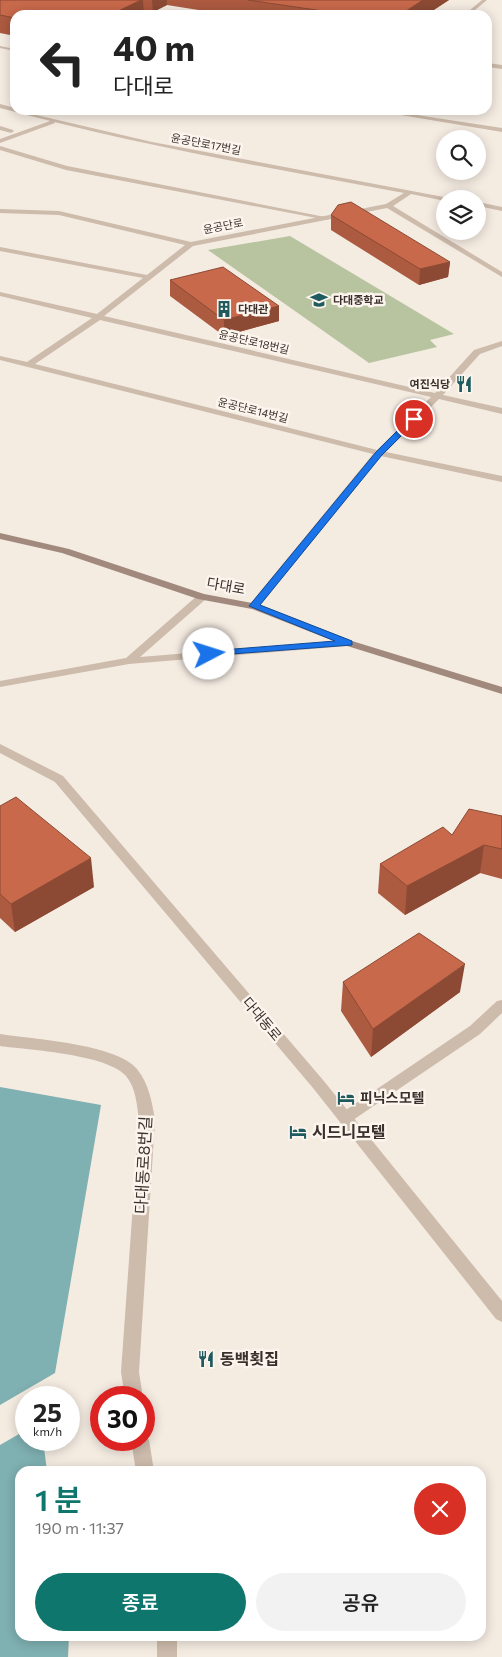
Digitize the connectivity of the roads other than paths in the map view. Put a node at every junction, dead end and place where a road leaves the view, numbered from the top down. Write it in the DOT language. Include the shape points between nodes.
graph roads {
  1 [pos="485,0"];
  2 [pos="472,10"];
  3 [pos="30,115"];
  4 [pos="404,115"];
  5 [pos="53,122"];
  6 [pos="0,128"];
  7 [pos="502,130"];
  8 [pos="11,131"];
  9 [pos="0,141"];
  10 [pos="0,148"];
  11 [pos="410,192"];
  12 [pos="436,197"];
  13 [pos="388,206"];
  14 [pos="486,206"];
  15 [pos="0,211"];
  16 [pos="502,211"];
  17 [pos="327,218"];
  18 [pos="191,244"];
  19 [pos="0,249"];
  20 [pos="502,275"];
  21 [pos="148,277"];
  22 [pos="0,294"];
  23 [pos="98,317"];
  24 [pos="502,343"];
  25 [pos="0,358"];
  26 [pos="28,365"];
  27 [pos="437,396"];
  28 [pos="502,411"];
  29 [pos="379,454"];
  30 [pos="502,479"];
  31 [pos="0,536"];
  32 [pos="202,598"];
  33 [pos="254,606"];
  34 [pos="348,643"];
  35 [pos="129,661"];
  36 [pos="0,684"];
  37 [pos="502,690"];
  38 [pos="0,748"];
  39 [pos="502,1005"];
  40 [pos="0,1040"];
  41 [pos="345,1118"];
  42 [pos="502,1314"];
  43 [pos="132,1386"];
  44 [pos="142,1451"];
  45 [pos="144,1466"];
  46 [pos="167,1641"];
  47 [pos="167,1657"];
  1 -- 2 [label="lane"];
  3 -- 5 [label="street, 윤공단로17번길"];
  4 -- 7 [label="lane"];
  5 -- 9 [label="lane"];
  5 -- 11 [label="street, 윤공단로17번길" via="130,140"];
  6 -- 8 [label="street"];
  10 -- 17 [label="lane" via="66,168"];
  11 -- 12 [label="street"];
  11 -- 13 [label="street, 윤공단로"];
  13 -- 17 [label="street, 윤공단로"];
  13 -- 20 [label="street"];
  14 -- 16 [label="street"];
  15 -- 18 [label="street, 윤공단로" via="58,212"];
  17 -- 18 [label="street, 윤공단로"];
  18 -- 21 [label="street"];
  19 -- 21 [label="street"];
  21 -- 23 [label="street"];
  22 -- 23 [label="street, 윤공단로18번길"];
  23 -- 26 [label="street"];
  23 -- 27 [label="street, 윤공단로18번길"];
  24 -- 27 [label="street" via="477,352"];
  25 -- 26 [label="street, 윤공단로14번길"];
  26 -- 29 [label="street, 윤공단로14번길"];
  27 -- 28 [label="street, 윤공단로18번길"];
  27 -- 29 [label="street"];
  29 -- 30 [label="street, 윤공단로14번길"];
  29 -- 33 [label="street"];
  31 -- 32 [label="main road, 다대로" via="65,551"];
  32 -- 33 [label="main road, 다대로"];
  32 -- 35 [label="street"];
  33 -- 34 [label="main road, 다대로"];
  34 -- 35 [label="street"];
  34 -- 37 [label="main road, 다대로"];
  35 -- 36 [label="street"];
  38 -- 41 [label="street, 다대동로" via="59,779"];
  39 -- 41 [label="street" via="475,1030"];
  40 -- 43 [label="street, 다대동로8번길" via="98,1055 127,1068 143,1091 147,1120 130,1372"];
  41 -- 42 [label="street, 다대동로"];
  44 -- 45 [label="street"];
  46 -- 47 [label="street"];
}
